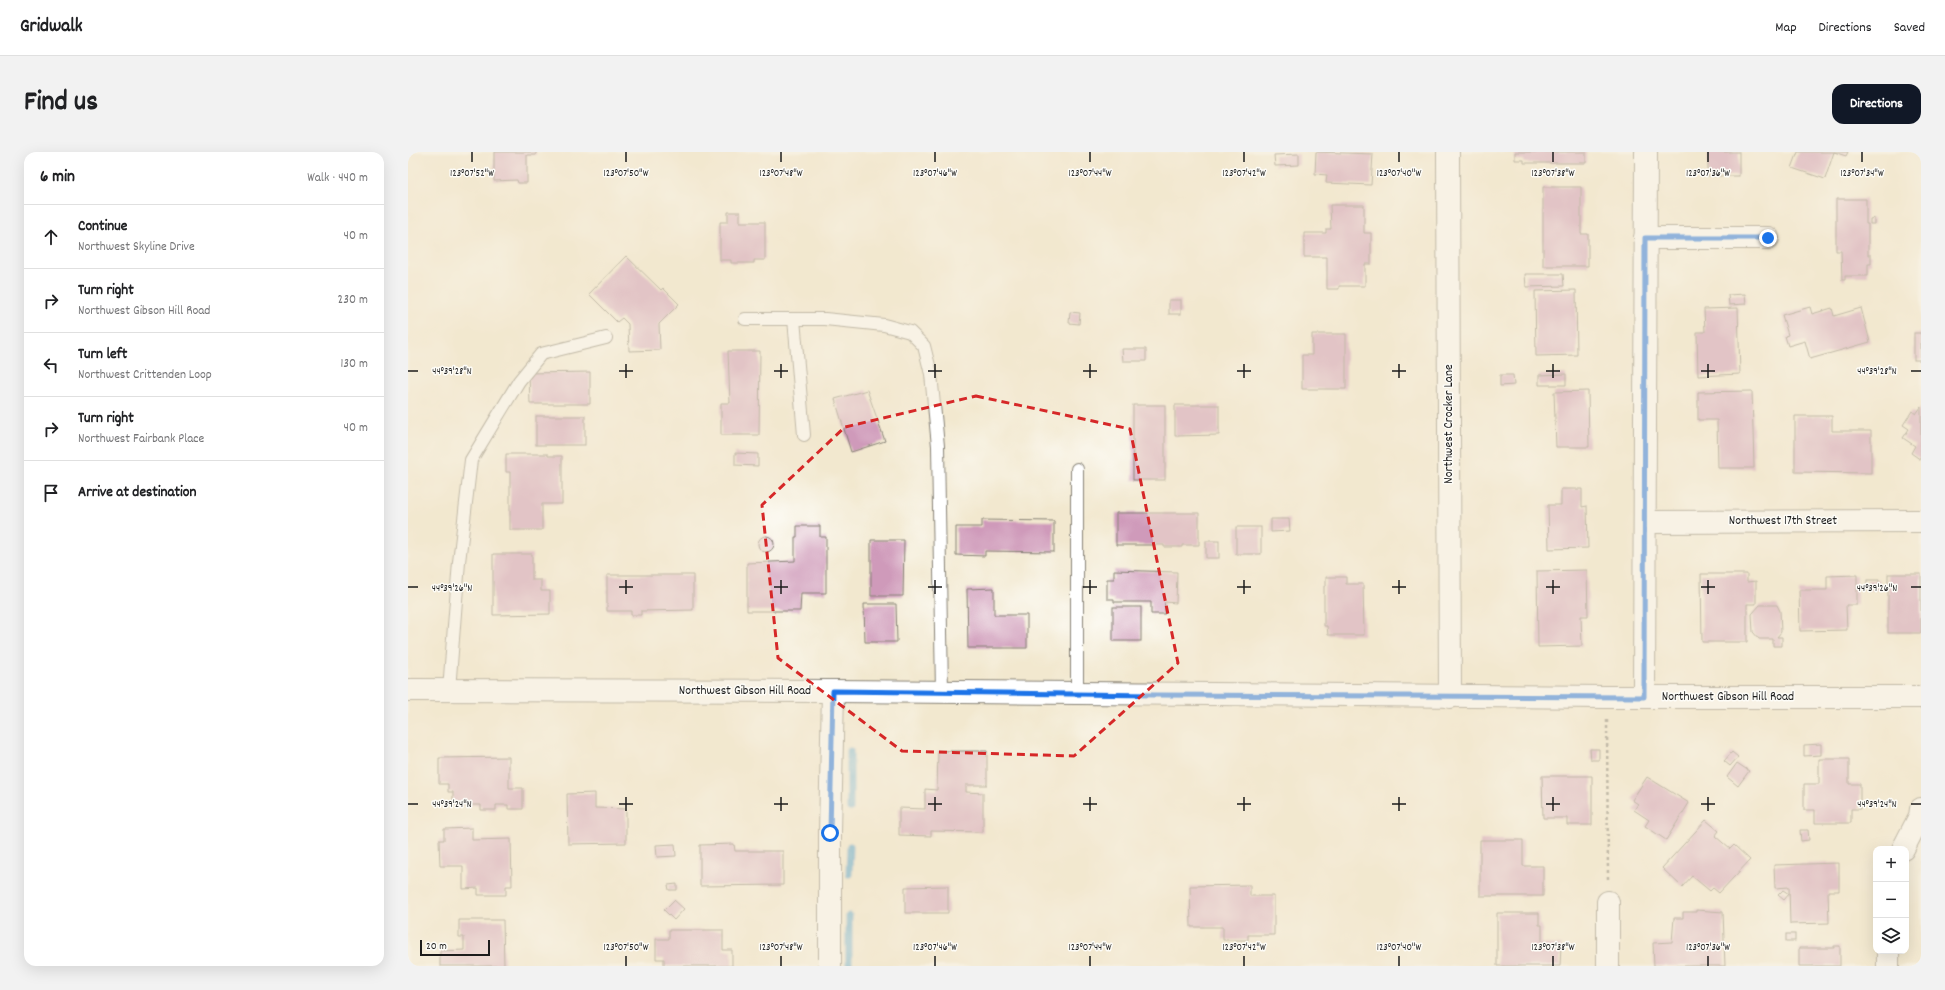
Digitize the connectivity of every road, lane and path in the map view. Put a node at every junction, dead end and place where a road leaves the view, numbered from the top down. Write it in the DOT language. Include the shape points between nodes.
graph roads {
  1 [pos="1448,152"];
  2 [pos="1646,152"];
  3 [pos="1645,238"];
  4 [pos="1768,238"];
  5 [pos="745,319"];
  6 [pos="794,319"];
  7 [pos="606,338"];
  8 [pos="804,435"];
  9 [pos="1077,470"];
  10 [pos="1921,521"];
  11 [pos="1645,522"];
  12 [pos="408,690"];
  13 [pos="450,690"];
  14 [pos="833,691"];
  15 [pos="942,692"];
  16 [pos="1077,694"];
  17 [pos="1450,697"];
  18 [pos="1606,697"];
  19 [pos="1644,697"];
  20 [pos="1921,697"];
  21 [pos="1921,809"];
  22 [pos="1905,846"];
  23 [pos="1608,902"];
  24 [pos="1888,954"];
  25 [pos="830,966"];
  26 [pos="1608,966"];
  27 [pos="1888,966"];
  1 -- 17 [label="street, Northwest Crocker Lane"];
  2 -- 3 [label="street"];
  3 -- 4 [label="street"];
  3 -- 11 [label="street"];
  5 -- 6 [label="lane"];
  6 -- 8 [label="lane"];
  6 -- 15 [label="lane" via="825,319 884,325 910,332 924,346 931,374 938,446"];
  7 -- 13 [label="lane" via="541,354 519,381 471,460 459,562"];
  9 -- 16 [label="lane"];
  10 -- 11 [label="street, Northwest 17th Street"];
  11 -- 19 [label="street"];
  12 -- 13 [label="street, Northwest Gibson Hill Road"];
  13 -- 14 [label="street, Northwest Gibson Hill Road"];
  14 -- 15 [label="street, Northwest Gibson Hill Road"];
  14 -- 25 [label="street"];
  15 -- 16 [label="street, Northwest Gibson Hill Road"];
  16 -- 17 [label="street, Northwest Gibson Hill Road"];
  17 -- 18 [label="street, Northwest Gibson Hill Road"];
  18 -- 19 [label="street, Northwest Gibson Hill Road"];
  18 -- 23 [label="path"];
  19 -- 20 [label="street, Northwest Gibson Hill Road"];
  21 -- 22 [label="street"];
  23 -- 26 [label="street"];
  24 -- 27 [label="street"];
}
